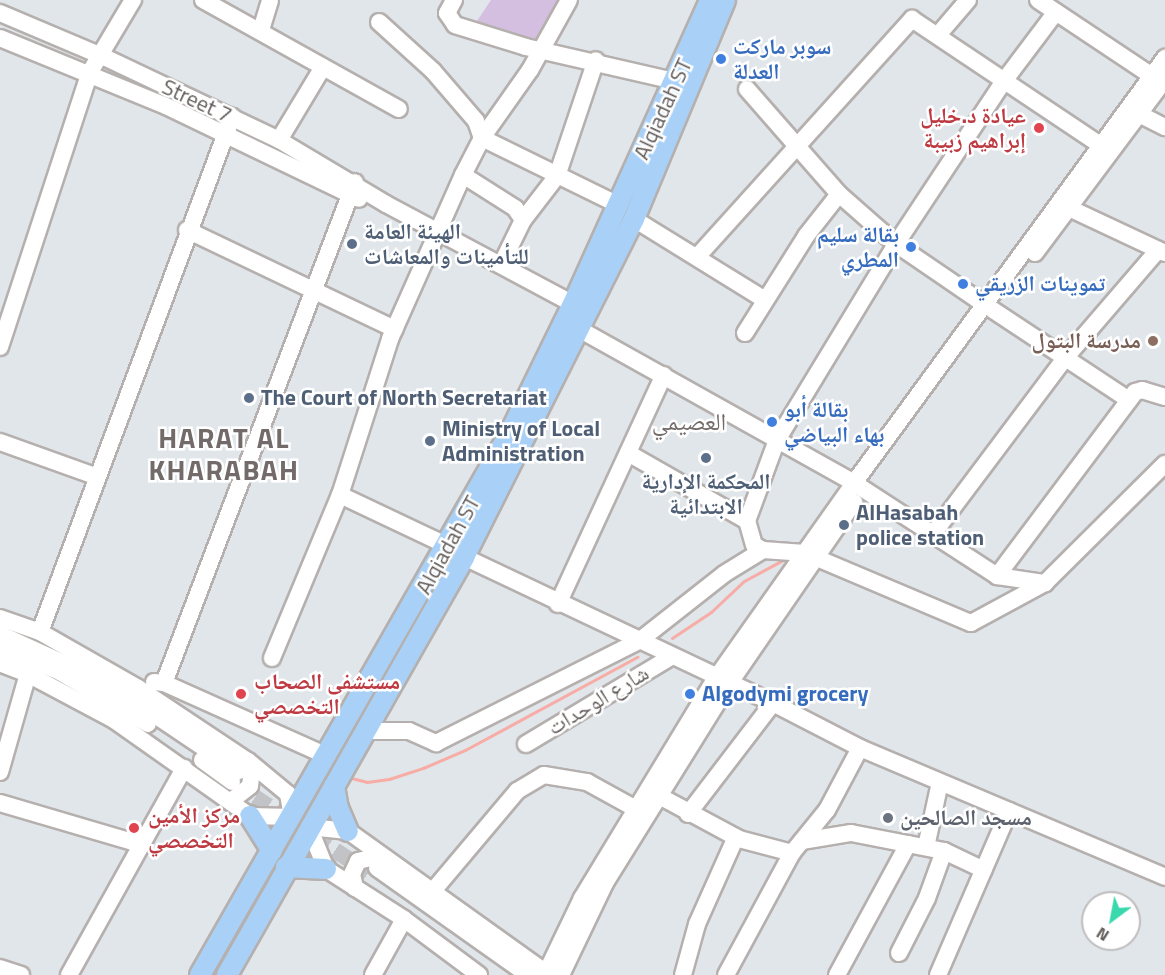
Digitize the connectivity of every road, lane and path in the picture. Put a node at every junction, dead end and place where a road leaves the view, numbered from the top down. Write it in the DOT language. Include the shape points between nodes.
graph roads {
  1 [pos="2,0"];
  2 [pos="133,0"];
  3 [pos="203,0"];
  4 [pos="270,0"];
  5 [pos="454,0"];
  6 [pos="570,0"];
  7 [pos="705,0"];
  8 [pos="710,0"];
  9 [pos="725,0"];
  10 [pos="735,0"];
  11 [pos="968,0"];
  12 [pos="1038,0"];
  13 [pos="0,12"];
  14 [pos="1056,12"];
  15 [pos="379,22"];
  16 [pos="261,30"];
  17 [pos="938,35"];
  18 [pos="2,43"];
  19 [pos="540,50"];
  20 [pos="696,54"];
  21 [pos="102,56"];
  22 [pos="1165,58"];
  23 [pos="596,60"];
  24 [pos="323,67"];
  25 [pos="90,72"];
  26 [pos="1159,77"];
  27 [pos="675,81"];
  28 [pos="1004,81"];
  29 [pos="747,89"];
  30 [pos="399,109"];
  31 [pos="1139,114"];
  32 [pos="232,117"];
  33 [pos="1165,127"];
  34 [pos="224,135"];
  35 [pos="482,138"];
  36 [pos="279,140"];
  37 [pos="796,145"];
  38 [pos="1100,145"];
  39 [pos="463,175"];
  40 [pos="557,176"];
  41 [pos="352,190"];
  42 [pos="839,194"];
  43 [pos="619,205"];
  44 [pos="1069,208"];
  45 [pos="634,219"];
  46 [pos="523,220"];
  47 [pos="187,230"];
  48 [pos="437,231"];
  49 [pos="896,244"];
  50 [pos="1161,252"];
  51 [pos="698,257"];
  52 [pos="501,266"];
  53 [pos="313,287"];
  54 [pos="765,300"];
  55 [pos="573,304"];
  56 [pos="988,307"];
  57 [pos="395,329"];
  58 [pos="579,329"];
  59 [pos="745,333"];
  60 [pos="0,347"];
  61 [pos="1066,357"];
  62 [pos="664,375"];
  63 [pos="1165,397"];
  64 [pos="1129,400"];
  65 [pos="777,440"];
  66 [pos="0,442"];
  67 [pos="628,453"];
  68 [pos="1165,464"];
  69 [pos="96,476"];
  70 [pos="858,486"];
  71 [pos="340,495"];
  72 [pos="747,521"];
  73 [pos="933,534"];
  74 [pos="763,550"];
  75 [pos="456,552"];
  76 [pos="811,556"];
  77 [pos="997,576"];
  78 [pos="1045,583"];
  79 [pos="558,604"];
  80 [pos="0,618"];
  81 [pos="40,632"];
  82 [pos="0,634"];
  83 [pos="639,641"];
  84 [pos="0,647"];
  85 [pos="671,657"];
  86 [pos="272,658"];
  87 [pos="0,663"];
  88 [pos="28,674"];
  89 [pos="722,681"];
  90 [pos="164,683"];
  91 [pos="138,688"];
  92 [pos="773,703"];
  93 [pos="364,731"];
  94 [pos="526,744"];
  95 [pos="860,748"];
  96 [pos="327,756"];
  97 [pos="184,768"];
  98 [pos="240,771"];
  99 [pos="0,772"];
  100 [pos="940,782"];
  101 [pos="334,786"];
  102 [pos="653,793"];
  103 [pos="231,801"];
  104 [pos="0,803"];
  105 [pos="636,809"];
  106 [pos="1009,811"];
  107 [pos="688,814"];
  108 [pos="250,816"];
  109 [pos="301,822"];
  110 [pos="348,831"];
  111 [pos="736,837"];
  112 [pos="908,843"];
  113 [pos="139,844"];
  114 [pos="797,847"];
  115 [pos="927,847"];
  116 [pos="945,850"];
  117 [pos="272,851"];
  118 [pos="376,866"];
  119 [pos="286,867"];
  120 [pos="326,869"];
  121 [pos="984,870"];
  122 [pos="1165,877"];
  123 [pos="355,888"];
  124 [pos="432,892"];
  125 [pos="404,919"];
  126 [pos="899,952"];
  127 [pos="0,968"];
  128 [pos="550,974"];
  129 [pos="21,975"];
  130 [pos="69,975"];
  131 [pos="200,975"];
  132 [pos="227,975"];
  133 [pos="373,975"];
  134 [pos="479,975"];
  135 [pos="513,975"];
  136 [pos="528,975"];
  137 [pos="683,975"];
  138 [pos="726,975"];
  139 [pos="837,975"];
  140 [pos="938,975"];
  1 -- 13 [label="street"];
  2 -- 21 [label="street"];
  3 -- 16 [label="street"];
  4 -- 16 [label="street"];
  5 -- 19 [label="street" via="447,13 455,25"];
  6 -- 19 [label="street"];
  7 -- 20 [label="street"];
  8 -- 20 [label="main road, Alqiadah ST"];
  9 -- 20 [label="main road, Alqiadah ST"];
  10 -- 20 [label="street"];
  11 -- 17 [label="street"];
  12 -- 14 [label="street"];
  13 -- 21 [label="street, Street 7"];
  14 -- 26 [label="street"];
  14 -- 28 [label="street"];
  15 -- 35 [label="street" via="433,71 476,121"];
  16 -- 24 [label="street"];
  17 -- 28 [label="street"];
  17 -- 37 [label="street" via="912,19"];
  18 -- 25 [label="street, Street 7"];
  19 -- 23 [label="street"];
  19 -- 35 [label="street"];
  20 -- 27 [label="main road, Alqiadah ST"];
  20 -- 45 [label="main road, Alqiadah ST"];
  21 -- 25 [label="street"];
  21 -- 32 [label="street, Street 7"];
  22 -- 26 [label="street"];
  23 -- 27 [label="street"];
  23 -- 40 [label="street"];
  24 -- 30 [label="street"];
  24 -- 36 [label="street"];
  25 -- 34 [label="street, Street 7"];
  25 -- 60 [label="street"];
  26 -- 31 [label="street"];
  26 -- 38 [label="street"];
  27 -- 43 [label="main road, Alqiadah ST"];
  28 -- 38 [label="street"];
  28 -- 49 [label="street"];
  29 -- 37 [label="street"];
  31 -- 33 [label="street"];
  31 -- 44 [label="street"];
  32 -- 34 [label="street"];
  32 -- 36 [label="street, Street 7"];
  34 -- 41 [label="street, Street 7"];
  34 -- 47 [label="street"];
  35 -- 39 [label="street"];
  35 -- 40 [label="street"];
  36 -- 41 [label="street, Street 7"];
  37 -- 42 [label="street"];
  37 -- 51 [label="street"];
  38 -- 56 [label="street"];
  39 -- 46 [label="street" via="516,208"];
  39 -- 48 [label="street"];
  40 -- 43 [label="street"];
  40 -- 46 [label="street"];
  41 -- 48 [label="street, Street 7"];
  41 -- 53 [label="street"];
  42 -- 49 [label="street"];
  42 -- 54 [label="street"];
  43 -- 55 [label="main road, Alqiadah ST"];
  44 -- 50 [label="street"];
  44 -- 56 [label="street"];
  45 -- 51 [label="street"];
  45 -- 58 [label="main road, Alqiadah ST"];
  46 -- 52 [label="street"];
  47 -- 53 [label="street"];
  47 -- 69 [label="street"];
  48 -- 52 [label="street, Street 7"];
  48 -- 57 [label="street"];
  49 -- 56 [label="street"];
  49 -- 65 [label="street"];
  50 -- 61 [label="street"];
  51 -- 54 [label="street"];
  52 -- 55 [label="street, Street 7"];
  53 -- 57 [label="street"];
  53 -- 90 [label="street"];
  54 -- 59 [label="street"];
  55 -- 75 [label="main road, Alqiadah ST"];
  56 -- 61 [label="street"];
  56 -- 70 [label="street"];
  57 -- 71 [label="street"];
  58 -- 62 [label="street"];
  58 -- 75 [label="main road, Alqiadah ST"];
  61 -- 64 [label="street"];
  61 -- 73 [label="street"];
  62 -- 65 [label="street"];
  62 -- 67 [label="street"];
  63 -- 64 [label="street" via="1142,390"];
  64 -- 77 [label="street"];
  65 -- 70 [label="street"];
  65 -- 72 [label="street"];
  66 -- 69 [label="street"];
  67 -- 72 [label="street"];
  67 -- 79 [label="street"];
  68 -- 78 [label="street"];
  69 -- 81 [label="street"];
  70 -- 73 [label="street"];
  70 -- 76 [label="street"];
  71 -- 75 [label="street"];
  71 -- 86 [label="street"];
  72 -- 74 [label="street" via="754,545"];
  73 -- 77 [label="street"];
  74 -- 76 [label="street"];
  74 -- 83 [label="street" via="724,574"];
  75 -- 79 [label="street"];
  75 -- 93 [label="main road, Alqiadah ST"];
  75 -- 96 [label="main road, Alqiadah ST"];
  76 -- 78 [label="street" via="971,623"];
  76 -- 89 [label="street"];
  77 -- 78 [label="street"];
  79 -- 83 [label="street"];
  80 -- 81 [label="street"];
  81 -- 91 [label="street"];
  82 -- 98 [label="street" via="109,684"];
  83 -- 85 [label="street"];
  83 -- 93 [label="street" via="436,743 409,731"];
  84 -- 98 [label="street" via="60,672"];
  85 -- 89 [label="street"];
  85 -- 94 [label="street, شارع الوحدات"];
  87 -- 88 [label="street"];
  88 -- 97 [label="street" via="114,720"];
  88 -- 99 [label="street"];
  89 -- 92 [label="street"];
  89 -- 102 [label="street"];
  90 -- 91 [label="street"];
  90 -- 96 [label="street"];
  91 -- 98 [label="street"];
  92 -- 95 [label="street"];
  92 -- 107 [label="street"];
  93 -- 101 [label="main road, Alqiadah ST"];
  95 -- 100 [label="street"];
  95 -- 114 [label="street" via="827,810"];
  96 -- 109 [label="main road, Alqiadah ST"];
  97 -- 103 [label="street"];
  97 -- 113 [label="street"];
  98 -- 103 [label="street" via="252,770 250,786"];
  98 -- 109 [label="street" via="288,794"];
  100 -- 106 [label="street"];
  100 -- 115 [label="street"];
  101 -- 109 [label="main road, Alqiadah ST"];
  101 -- 110 [label="main road"];
  102 -- 105 [label="street"];
  102 -- 107 [label="street"];
  102 -- 128 [label="street"];
  103 -- 108 [label="street"];
  104 -- 113 [label="street"];
  105 -- 124 [label="street" via="587,782 544,775 517,791"];
  105 -- 128 [label="street" via="582,898"];
  106 -- 121 [label="street"];
  106 -- 122 [label="street"];
  107 -- 111 [label="street"];
  108 -- 109 [label="street"];
  108 -- 117 [label="main road"];
  109 -- 110 [label="street"];
  109 -- 117 [label="main road, Alqiadah ST"];
  109 -- 119 [label="main road, Alqiadah ST"];
  109 -- 120 [label="street"];
  110 -- 118 [label="street"];
  111 -- 114 [label="street"];
  111 -- 137 [label="street" via="697,924"];
  112 -- 114 [label="street" via="851,833"];
  112 -- 115 [label="street"];
  112 -- 139 [label="street"];
  113 -- 130 [label="street"];
  114 -- 138 [label="street"];
  115 -- 116 [label="street"];
  116 -- 121 [label="street"];
  116 -- 126 [label="street" via="927,898"];
  117 -- 131 [label="main road, Alqiadah ST"];
  118 -- 123 [label="street" via="358,861 352,874"];
  118 -- 124 [label="street"];
  118 -- 135 [label="street"];
  118 -- 136 [label="street"];
  119 -- 120 [label="main road"];
  119 -- 132 [label="main road, Alqiadah ST"];
  120 -- 123 [label="street"];
  121 -- 140 [label="street"];
  123 -- 125 [label="street"];
  124 -- 128 [label="street"];
  125 -- 133 [label="street"];
  125 -- 134 [label="street"];
  127 -- 129 [label="street"];
}
